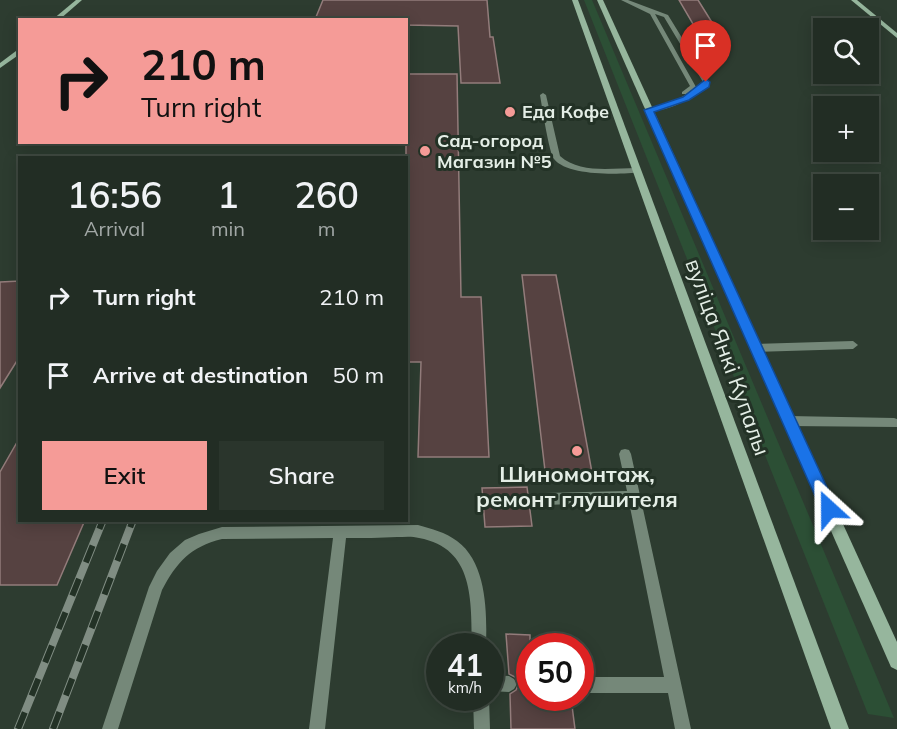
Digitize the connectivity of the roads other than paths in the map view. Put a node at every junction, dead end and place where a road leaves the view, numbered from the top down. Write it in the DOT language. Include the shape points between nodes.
graph roads {
  1 [pos="79,0"];
  2 [pos="575,0"];
  3 [pos="600,0"];
  4 [pos="624,0"];
  5 [pos="854,0"];
  6 [pos="635,4"];
  7 [pos="58,18"];
  8 [pos="897,36"];
  9 [pos="18,52"];
  10 [pos="0,66"];
  11 [pos="543,95"];
  12 [pos="669,103"];
  13 [pos="649,110"];
  14 [pos="637,170"];
  15 [pos="853,345"];
  16 [pos="756,348"];
  17 [pos="789,422"];
  18 [pos="894,423"];
  19 [pos="625,454"];
  20 [pos="634,496"];
  21 [pos="545,499"];
  22 [pos="340,532"];
  23 [pos="478,633"];
  24 [pos="897,661"];
  25 [pos="504,684"];
  26 [pos="509,684"];
  27 [pos="594,685"];
  28 [pos="673,685"];
  29 [pos="481,711"];
  30 [pos="110,729"];
  31 [pos="317,729"];
  32 [pos="482,729"];
  33 [pos="683,729"];
  34 [pos="840,729"];
  1 -- 7 [label="main road"];
  2 -- 14 [label="main road, вуліца Янкі Купалы"];
  3 -- 13 [label="main road, вуліца Янкі Купалы"];
  4 -- 6 [label="lane"];
  5 -- 8 [label="main road"];
  6 -- 12 [label="lane" via="652,13 693,87"];
  6 -- 12 [label="lane" via="666,16 706,82 706,86 686,98"];
  9 -- 10 [label="main road"];
  11 -- 14 [label="lane" via="560,162 577,168"];
  12 -- 13 [label="lane"];
  13 -- 16 [label="main road, вуліца Янкі Купалы"];
  14 -- 34 [label="main road, вуліца Янкі Купалы"];
  15 -- 16 [label="lane"];
  16 -- 17 [label="main road, вуліца Янкі Купалы"];
  17 -- 18 [label="lane"];
  17 -- 24 [label="main road, вуліца Янкі Купалы"];
  19 -- 20 [label="lane"];
  20 -- 21 [label="lane"];
  20 -- 28 [label="lane"];
  22 -- 23 [label="lane" via="418,531 452,543 466,557 473,576"];
  22 -- 30 [label="lane" via="222,533 201,537 182,549 156,587"];
  22 -- 31 [label="lane"];
  25 -- 26 [label="lane"];
  27 -- 28 [label="lane"];
  28 -- 33 [label="lane"];
  29 -- 32 [label="lane"];
}
